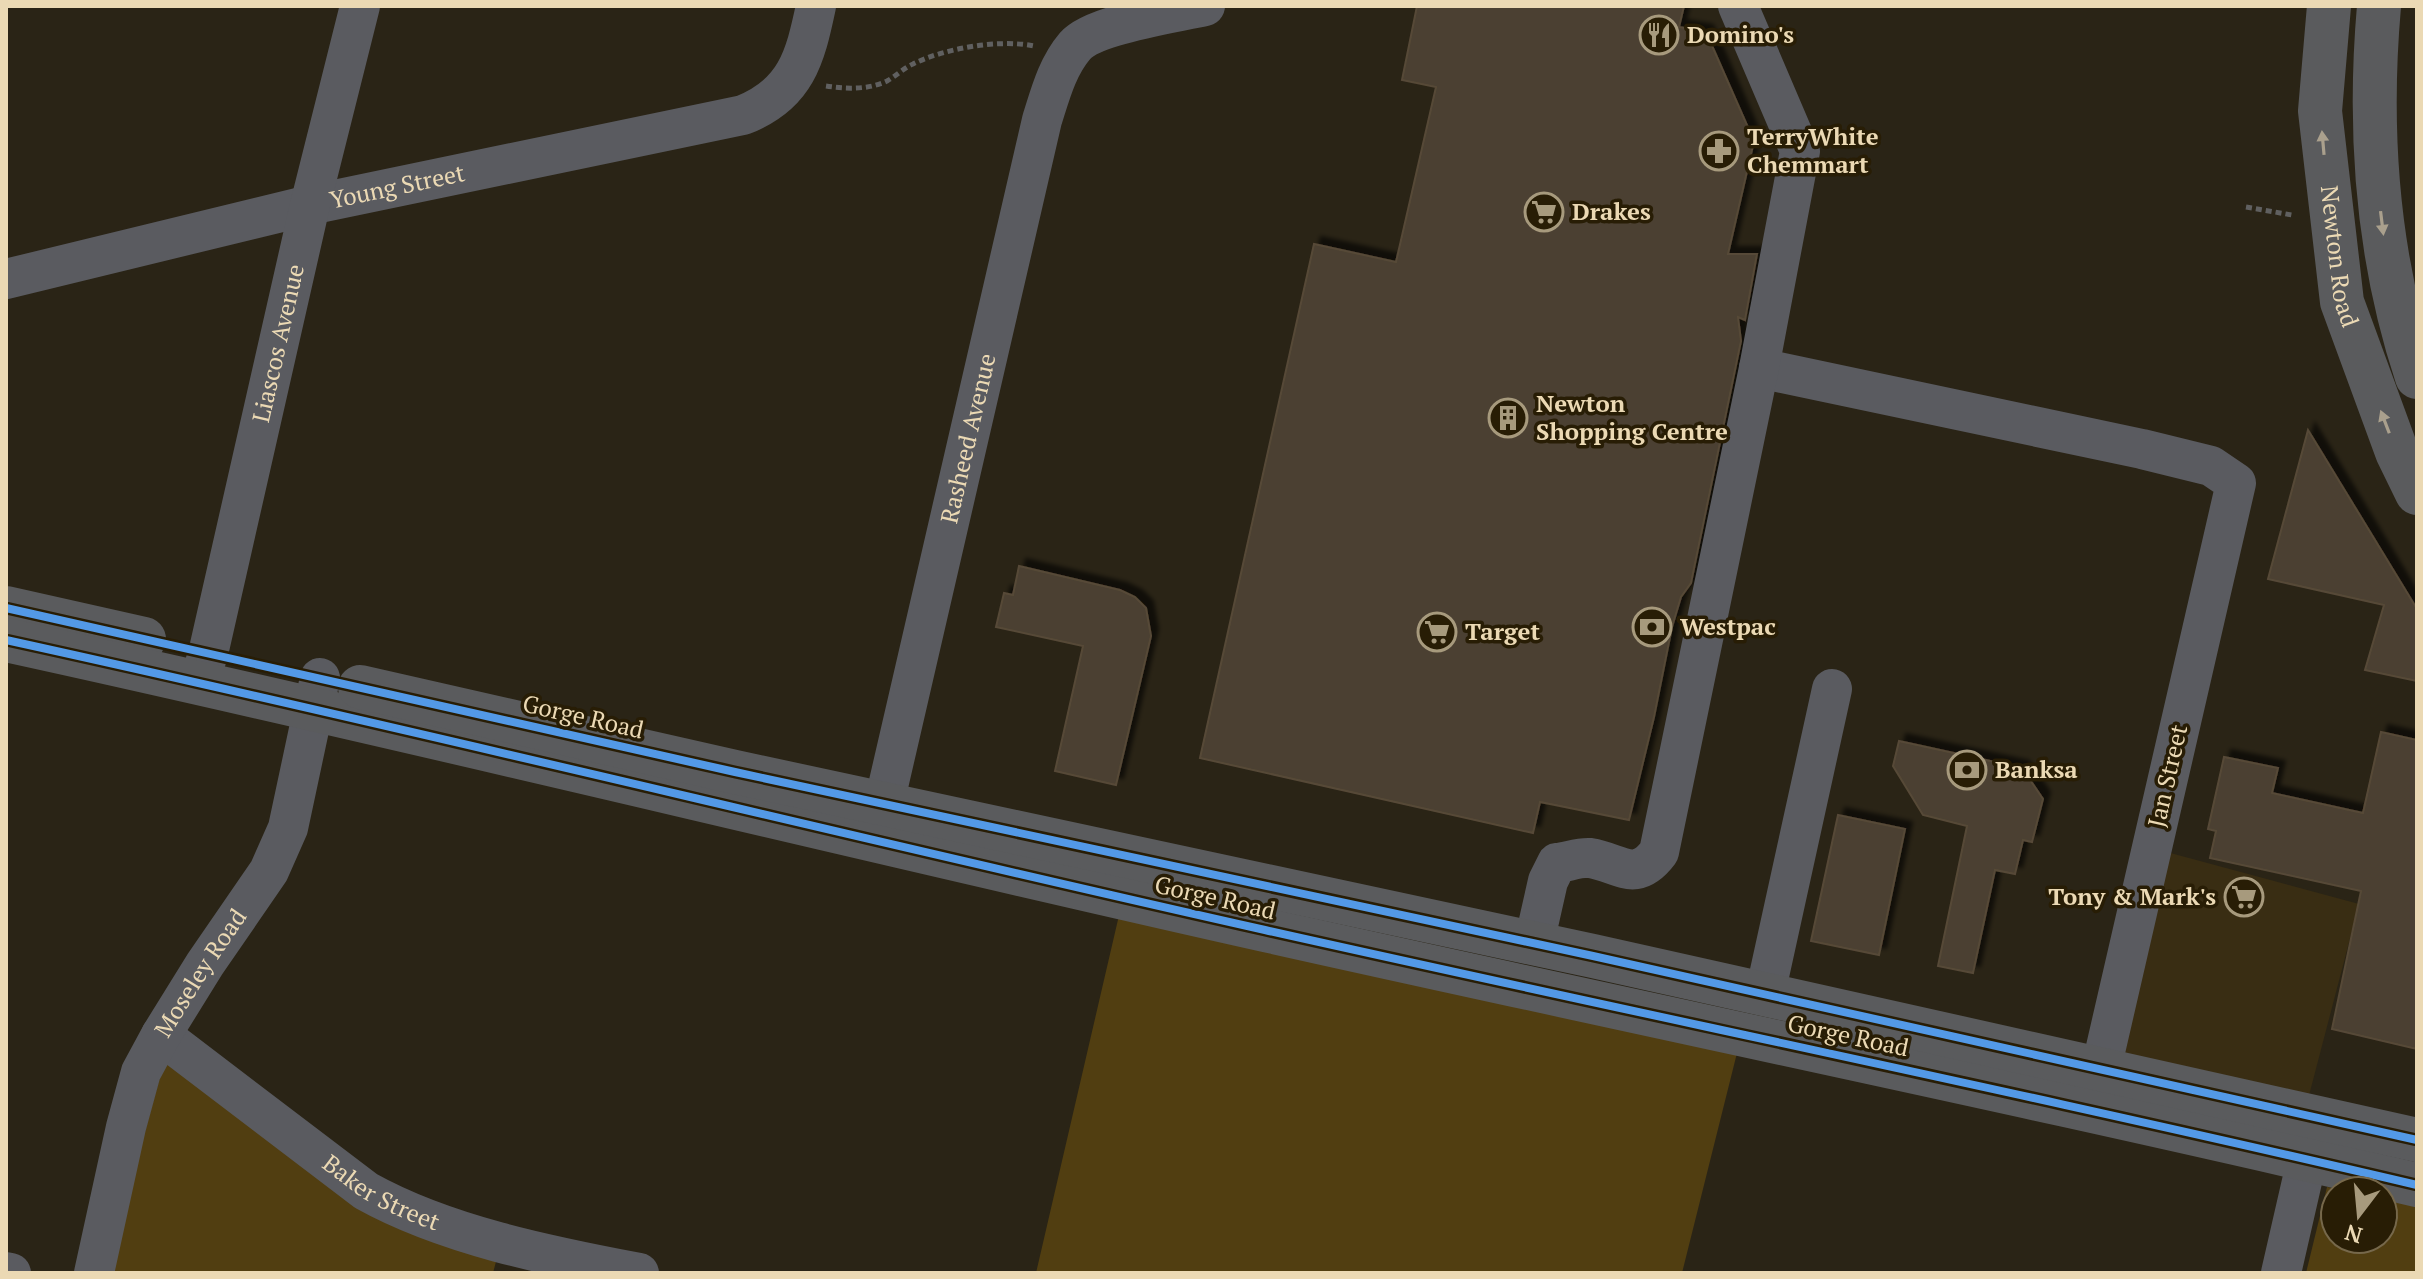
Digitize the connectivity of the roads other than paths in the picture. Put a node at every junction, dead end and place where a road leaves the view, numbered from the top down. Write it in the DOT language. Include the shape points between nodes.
graph roads {
  1 [pos="360,6"];
  2 [pos="816,6"];
  3 [pos="1205,6"];
  4 [pos="1738,6"];
  5 [pos="2329,6"];
  6 [pos="2379,6"];
  7 [pos="310,205"];
  8 [pos="6,279"];
  9 [pos="1759,368"];
  10 [pos="2417,377"];
  11 [pos="2417,493"];
  12 [pos="6,608"];
  13 [pos="6,640"];
  14 [pos="204,668"];
  15 [pos="1832,689"];
  16 [pos="317,693"];
  17 [pos="880,821"];
  18 [pos="1534,943"];
  19 [pos="1492,979"];
  20 [pos="1765,994"];
  21 [pos="161,1035"];
  22 [pos="1804,1046"];
  23 [pos="2095,1089"];
  24 [pos="2312,1138"];
  25 [pos="2417,1140"];
  26 [pos="2417,1185"];
  27 [pos="94,1273"];
  28 [pos="639,1273"];
  29 [pos="2281,1273"];
  1 -- 7 [label="street, Liascos Avenue"];
  2 -- 7 [label="street, Young Street" via="800,67 785,89 743,115"];
  3 -- 17 [label="street, Rasheed Avenue" via="1101,30 1076,44 1059,71 1042,120"];
  4 -- 9 [label="street" via="1800,151"];
  11 -- 5 [label="main road, Newton Road, one-way" via="2342,302 2320,111"];
  6 -- 10 [label="main road, Newton Road, one-way" via="2373,76 2375,162 2387,264"];
  7 -- 8 [label="street, Young Street"];
  7 -- 14 [label="street, Liascos Avenue"];
  9 -- 18 [label="street" via="1659,852 1649,866 1635,871 1587,858 1557,863"];
  9 -- 23 [label="street, Jan Street" via="2142,449 2211,466 2236,483"];
  12 -- 14 [label="main road, Gorge Road"];
  13 -- 14 [label="main road, Gorge Road"];
  14 -- 16 [label="main road, Gorge Road"];
  15 -- 20 [label="street"];
  16 -- 17 [label="main road, Gorge Road"];
  16 -- 21 [label="street, Moseley Road" via="288,828 269,871"];
  17 -- 18 [label="main road, Gorge Road"];
  17 -- 19 [label="main road, Gorge Road" via="1264,930"];
  18 -- 19 [label="main road"];
  18 -- 20 [label="main road, Gorge Road"];
  19 -- 22 [label="main road, Gorge Road"];
  20 -- 22 [label="main road"];
  20 -- 23 [label="main road, Gorge Road"];
  21 -- 27 [label="street, Moseley Road" via="141,1072"];
  21 -- 28 [label="street, Baker Street" via="366,1191 400,1210 574,1261"];
  22 -- 23 [label="main road, Gorge Road"];
  23 -- 24 [label="main road, Gorge Road"];
  24 -- 25 [label="main road, Gorge Road"];
  24 -- 26 [label="main road, Gorge Road"];
  24 -- 29 [label="street"];
}
